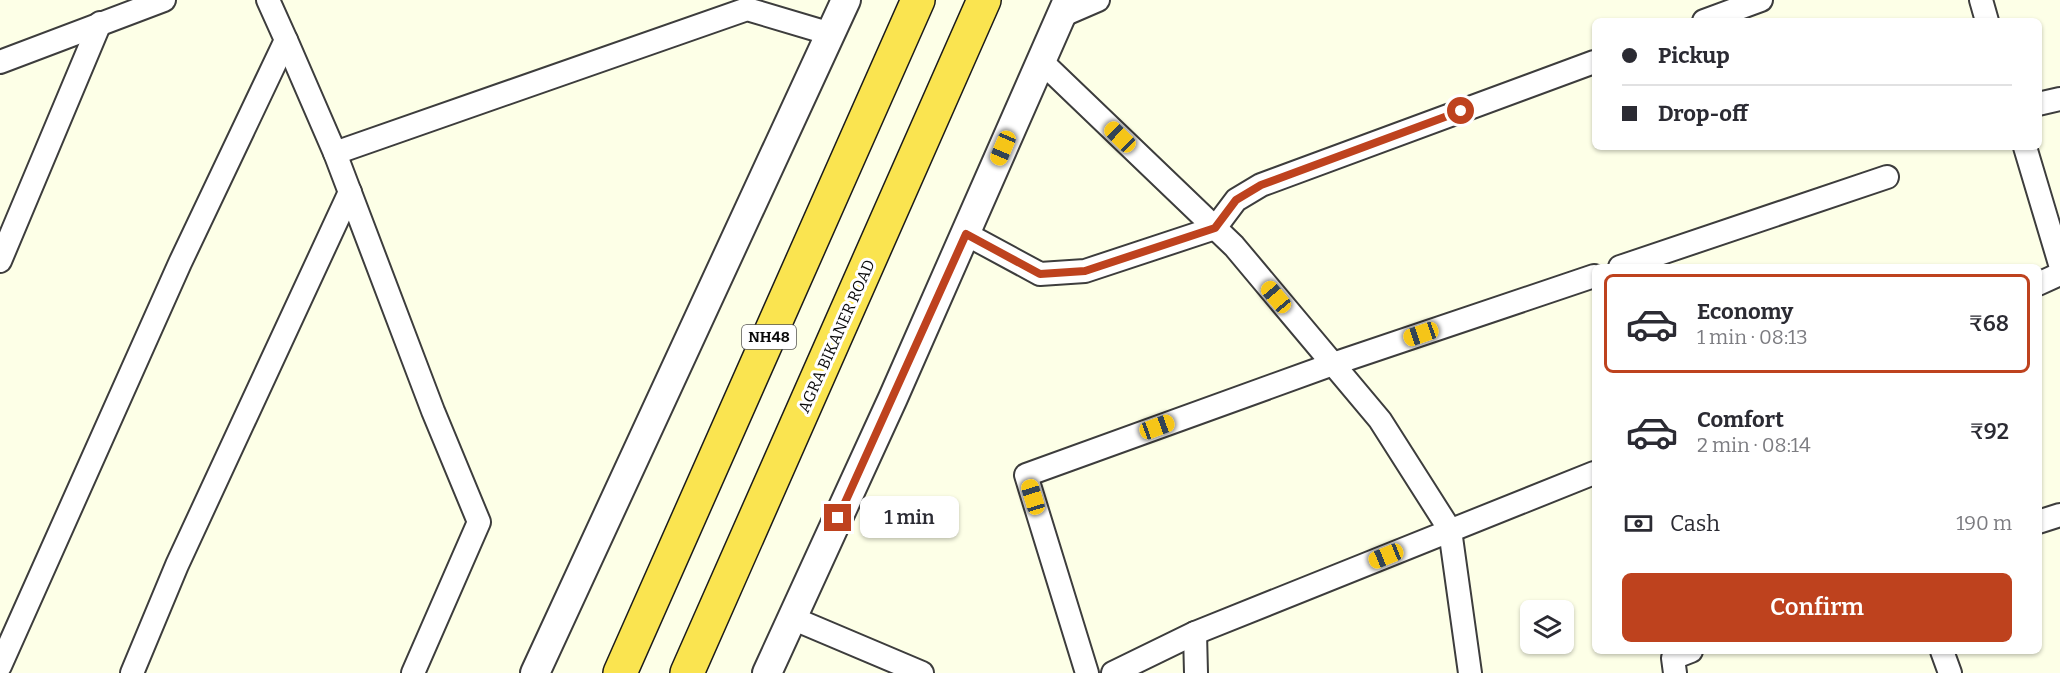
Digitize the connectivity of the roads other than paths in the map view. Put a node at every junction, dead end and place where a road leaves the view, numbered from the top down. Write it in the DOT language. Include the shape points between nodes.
graph roads {
  1 [pos="164,0"];
  2 [pos="268,0"];
  3 [pos="846,0"];
  4 [pos="918,0"];
  5 [pos="984,0"];
  6 [pos="1098,0"];
  7 [pos="1761,0"];
  8 [pos="1981,0"];
  9 [pos="1065,8"];
  10 [pos="1712,18"];
  11 [pos="1986,18"];
  12 [pos="100,23"];
  13 [pos="831,34"];
  14 [pos="286,40"];
  15 [pos="1041,61"];
  16 [pos="0,62"];
  17 [pos="1592,63"];
  18 [pos="2060,99"];
  19 [pos="2042,103"];
  20 [pos="2026,150"];
  21 [pos="335,153"];
  22 [pos="1887,177"];
  23 [pos="350,192"];
  24 [pos="1215,228"];
  25 [pos="966,234"];
  26 [pos="0,261"];
  27 [pos="1629,264"];
  28 [pos="2060,264"];
  29 [pos="2060,274"];
  30 [pos="1592,277"];
  31 [pos="2042,282"];
  32 [pos="1333,364"];
  33 [pos="1592,474"];
  34 [pos="2060,515"];
  35 [pos="2042,521"];
  36 [pos="1450,530"];
  37 [pos="792,618"];
  38 [pos="1195,633"];
  39 [pos="1943,654"];
  40 [pos="0,666"];
  41 [pos="132,673"];
  42 [pos="413,673"];
  43 [pos="536,673"];
  44 [pos="620,673"];
  45 [pos="687,673"];
  46 [pos="767,673"];
  47 [pos="922,673"];
  48 [pos="1087,673"];
  49 [pos="1113,673"];
  50 [pos="1196,673"];
  51 [pos="1470,673"];
  52 [pos="1950,673"];
  1 -- 12 [label="street"];
  2 -- 14 [label="street"];
  3 -- 13 [label="street"];
  4 -- 44 [label="highway, NH48"];
  5 -- 45 [label="highway, AGRA BIKANER ROAD"];
  6 -- 9 [label="street"];
  7 -- 10 [label="street"];
  8 -- 11 [label="street"];
  9 -- 15 [label="street"];
  12 -- 16 [label="street"];
  12 -- 26 [label="street"];
  13 -- 21 [label="street" via="747,9"];
  13 -- 43 [label="street"];
  14 -- 21 [label="street"];
  14 -- 40 [label="street" via="175,273"];
  15 -- 24 [label="street"];
  15 -- 25 [label="street"];
  17 -- 24 [label="street" via="1261,185 1236,200"];
  18 -- 19 [label="street"];
  20 -- 28 [label="street"];
  21 -- 23 [label="street"];
  22 -- 27 [label="street"];
  23 -- 41 [label="street" via="177,565"];
  23 -- 42 [label="street" via="479,522"];
  24 -- 25 [label="street" via="1085,271 1040,274"];
  24 -- 32 [label="street"];
  25 -- 37 [label="street"];
  29 -- 31 [label="street"];
  30 -- 32 [label="street"];
  32 -- 36 [label="street" via="1380,420"];
  32 -- 48 [label="street" via="1026,475"];
  33 -- 36 [label="street"];
  34 -- 35 [label="street"];
  36 -- 38 [label="street"];
  36 -- 51 [label="street"];
  37 -- 46 [label="street"];
  37 -- 47 [label="street"];
  38 -- 49 [label="street"];
  38 -- 50 [label="street"];
  39 -- 52 [label="street"];
}
